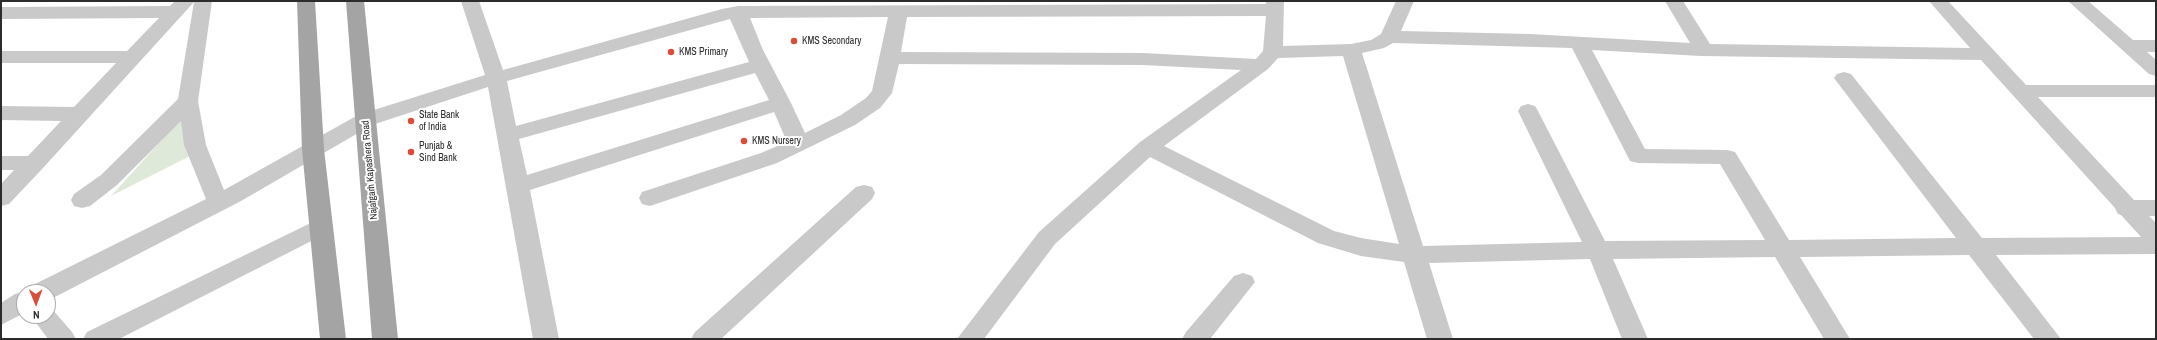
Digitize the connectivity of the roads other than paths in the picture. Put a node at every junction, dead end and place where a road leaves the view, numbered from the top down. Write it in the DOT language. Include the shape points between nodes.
graph roads {
  1 [pos="203,1"];
  2 [pos="306,1"];
  3 [pos="355,1"];
  4 [pos="470,1"];
  5 [pos="1405,1"];
  6 [pos="1674,1"];
  7 [pos="1938,1"];
  8 [pos="2076,1"];
  9 [pos="1276,5"];
  10 [pos="180,6"];
  11 [pos="899,11"];
  12 [pos="738,12"];
  13 [pos="1,13"];
  14 [pos="1389,38"];
  15 [pos="1579,43"];
  16 [pos="2128,46"];
  17 [pos="2156,46"];
  18 [pos="1351,50"];
  19 [pos="1704,50"];
  20 [pos="1986,54"];
  21 [pos="1,57"];
  22 [pos="133,57"];
  23 [pos="890,58"];
  24 [pos="1267,59"];
  25 [pos="761,65"];
  26 [pos="2156,70"];
  27 [pos="496,78"];
  28 [pos="1844,78"];
  29 [pos="2020,91"];
  30 [pos="2156,91"];
  31 [pos="188,101"];
  32 [pos="780,103"];
  33 [pos="1528,111"];
  34 [pos="1,113"];
  35 [pos="80,114"];
  36 [pos="365,120"];
  37 [pos="509,135"];
  38 [pos="799,146"];
  39 [pos="1148,147"];
  40 [pos="313,149"];
  41 [pos="1,163"];
  42 [pos="35,163"];
  43 [pos="518,186"];
  44 [pos="864,192"];
  45 [pos="1,198"];
  46 [pos="650,198"];
  47 [pos="82,200"];
  48 [pos="218,202"];
  49 [pos="2126,208"];
  50 [pos="2156,208"];
  51 [pos="321,226"];
  52 [pos="2156,238"];
  53 [pos="2156,245"];
  54 [pos="1976,247"];
  55 [pos="1783,249"];
  56 [pos="1598,250"];
  57 [pos="1414,255"];
  58 [pos="1242,282"];
  59 [pos="56,285"];
  60 [pos="50,324"];
  61 [pos="64,339"];
  62 [pos="96,339"];
  63 [pos="333,339"];
  64 [pos="385,339"];
  65 [pos="546,339"];
  66 [pos="704,339"];
  67 [pos="970,339"];
  68 [pos="1195,339"];
  69 [pos="1440,339"];
  70 [pos="1635,339"];
  71 [pos="1837,339"];
  72 [pos="2048,339"];
  1 -- 31 [label="street"];
  2 -- 40 [label="main road"];
  3 -- 36 [label="main road, Najafgarh Kapashera Road"];
  4 -- 27 [label="street"];
  5 -- 14 [label="street"];
  6 -- 19 [label="street"];
  7 -- 20 [label="street"];
  8 -- 16 [label="street"];
  9 -- 11 [label="street"];
  9 -- 24 [label="street"];
  10 -- 13 [label="street"];
  10 -- 22 [label="street"];
  11 -- 12 [label="street"];
  11 -- 23 [label="street"];
  12 -- 25 [label="street"];
  12 -- 27 [label="street"];
  14 -- 15 [label="street"];
  14 -- 18 [label="street" via="1377,44"];
  15 -- 19 [label="street"];
  15 -- 55 [label="street" via="1638,156 1726,157"];
  16 -- 17 [label="street"];
  16 -- 26 [label="street"];
  18 -- 24 [label="street"];
  18 -- 57 [label="street"];
  19 -- 20 [label="street"];
  20 -- 29 [label="street"];
  21 -- 22 [label="street"];
  22 -- 35 [label="street"];
  23 -- 24 [label="street"];
  23 -- 38 [label="street" via="882,93 872,103 848,120"];
  24 -- 39 [label="street"];
  25 -- 32 [label="street"];
  25 -- 37 [label="street"];
  27 -- 36 [label="street"];
  27 -- 37 [label="street"];
  28 -- 54 [label="street"];
  29 -- 30 [label="street"];
  29 -- 49 [label="street"];
  31 -- 47 [label="street" via="99,190"];
  31 -- 48 [label="street" via="195,146"];
  32 -- 38 [label="street"];
  32 -- 43 [label="street"];
  33 -- 56 [label="street"];
  34 -- 35 [label="street"];
  35 -- 42 [label="street"];
  36 -- 40 [label="street"];
  36 -- 64 [label="main road, Najafgarh Kapashera Road"];
  37 -- 43 [label="street"];
  38 -- 46 [label="street"];
  39 -- 57 [label="street" via="1326,237 1361,247"];
  39 -- 67 [label="street" via="1047,238"];
  40 -- 48 [label="street"];
  40 -- 51 [label="main road"];
  41 -- 42 [label="street"];
  42 -- 45 [label="street"];
  43 -- 65 [label="street"];
  44 -- 66 [label="street"];
  48 -- 59 [label="street"];
  49 -- 50 [label="street"];
  49 -- 52 [label="street"];
  51 -- 62 [label="street"];
  51 -- 63 [label="main road"];
  53 -- 54 [label="street"];
  54 -- 55 [label="street"];
  54 -- 72 [label="street"];
  55 -- 56 [label="street"];
  55 -- 71 [label="street"];
  56 -- 57 [label="street"];
  56 -- 70 [label="street"];
  57 -- 69 [label="street"];
  58 -- 68 [label="street"];
  60 -- 61 [label="street"];
}
